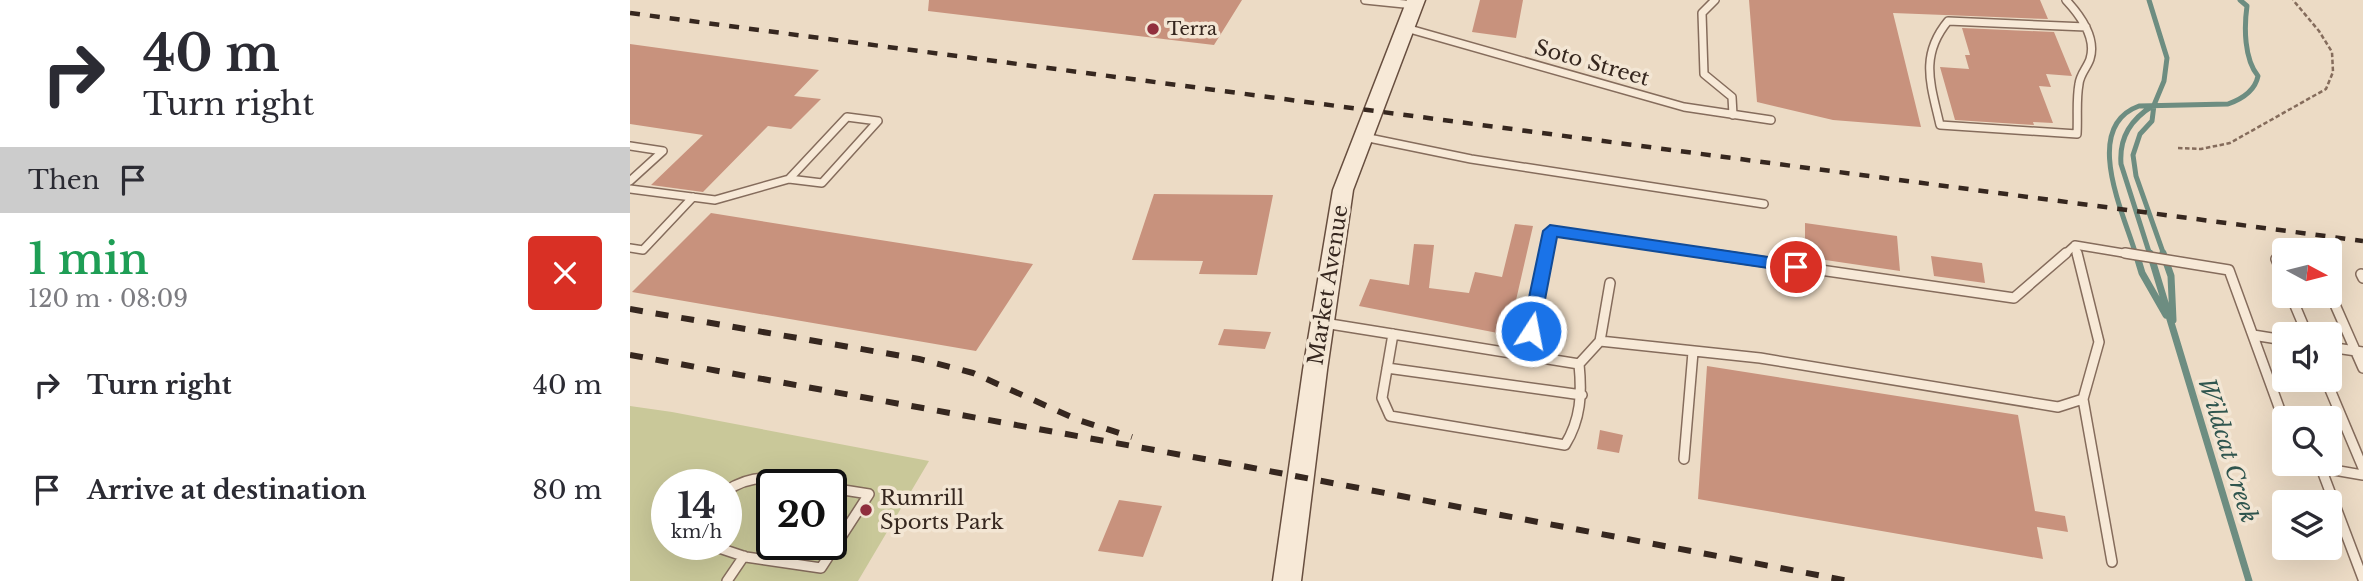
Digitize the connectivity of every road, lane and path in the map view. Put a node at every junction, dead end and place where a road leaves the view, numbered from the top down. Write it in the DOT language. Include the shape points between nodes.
graph roads {
  1 [pos="1365,0"];
  2 [pos="1714,0"];
  3 [pos="2066,0"];
  4 [pos="2292,0"];
  5 [pos="1415,3"];
  6 [pos="2085,27"];
  7 [pos="1406,28"];
  8 [pos="1733,115"];
  9 [pos="1771,120"];
  10 [pos="1364,137"];
  11 [pos="630,146"];
  12 [pos="2178,148"];
  13 [pos="789,179"];
  14 [pos="630,181"];
  15 [pos="630,189"];
  16 [pos="693,197"];
  17 [pos="1764,204"];
  18 [pos="2074,245"];
  19 [pos="630,248"];
  20 [pos="1610,283"];
  21 [pos="2338,308"];
  22 [pos="1322,323"];
  23 [pos="1393,334"];
  24 [pos="2253,335"];
  25 [pos="2272,338"];
  26 [pos="1600,341"];
  27 [pos="2359,351"];
  28 [pos="1693,352"];
  29 [pos="1526,356"];
  30 [pos="1579,364"];
  31 [pos="1387,368"];
  32 [pos="2363,368"];
  33 [pos="2331,392"];
  34 [pos="1582,395"];
  35 [pos="2083,399"];
  36 [pos="2279,406"];
  37 [pos="1684,459"];
  38 [pos="2363,468"];
  39 [pos="2342,472"];
  40 [pos="2363,475"];
  41 [pos="2324,476"];
  42 [pos="847,491"];
  43 [pos="847,528"];
  44 [pos="744,556"];
  45 [pos="756,558"];
  46 [pos="770,560"];
  47 [pos="826,560"];
  48 [pos="2112,562"];
  49 [pos="2363,579"];
  50 [pos="727,581"];
  51 [pos="1287,581"];
  1 -- 5 [label="lane"];
  2 -- 8 [label="lane" via="1702,13 1704,74 1732,97"];
  3 -- 6 [label="lane"];
  4 -- 12 [label="path" via="2332,52 2333,72 2326,89 2230,143"];
  5 -- 7 [label="street, Market Avenue"];
  6 -- 6 [label="lane" via="2092,40 2090,59 2080,78 2077,134 1940,125 1928,62 1934,36 1948,21"];
  7 -- 8 [label="lane, Soto Street" via="1684,107"];
  7 -- 10 [label="street, Market Avenue"];
  8 -- 9 [label="lane, Soto Street"];
  10 -- 17 [label="lane" via="1471,159"];
  10 -- 22 [label="street, Market Avenue" via="1343,191"];
  11 -- 14 [label="lane" via="663,151"];
  13 -- 13 [label="lane" via="847,117 878,121 822,183"];
  13 -- 16 [label="lane" via="715,200"];
  15 -- 16 [label="lane"];
  16 -- 19 [label="lane" via="643,250"];
  18 -- 24 [label="lane" via="2229,270"];
  18 -- 29 [label="lane" via="2014,298 1550,231"];
  18 -- 35 [label="lane" via="2099,342"];
  20 -- 26 [label="lane"];
  21 -- 27 [label="lane"];
  22 -- 23 [label="lane"];
  22 -- 51 [label="street, Market Avenue"];
  23 -- 29 [label="lane"];
  23 -- 31 [label="lane"];
  24 -- 25 [label="lane"];
  24 -- 36 [label="lane"];
  26 -- 28 [label="lane"];
  26 -- 30 [label="lane"];
  27 -- 32 [label="lane"];
  28 -- 35 [label="lane" via="1759,358 2058,407"];
  28 -- 37 [label="lane"];
  29 -- 30 [label="lane"];
  30 -- 34 [label="lane"];
  31 -- 34 [label="lane"];
  31 -- 34 [label="lane" via="1382,398 1390,416 1565,445 1577,428"];
  33 -- 38 [label="lane"];
  35 -- 48 [label="lane"];
  39 -- 40 [label="lane"];
  41 -- 49 [label="lane"];
  42 -- 43 [label="lane" via="869,494"];
  44 -- 45 [label="lane"];
  44 -- 50 [label="lane"];
  46 -- 47 [label="lane" via="821,568"];
}
